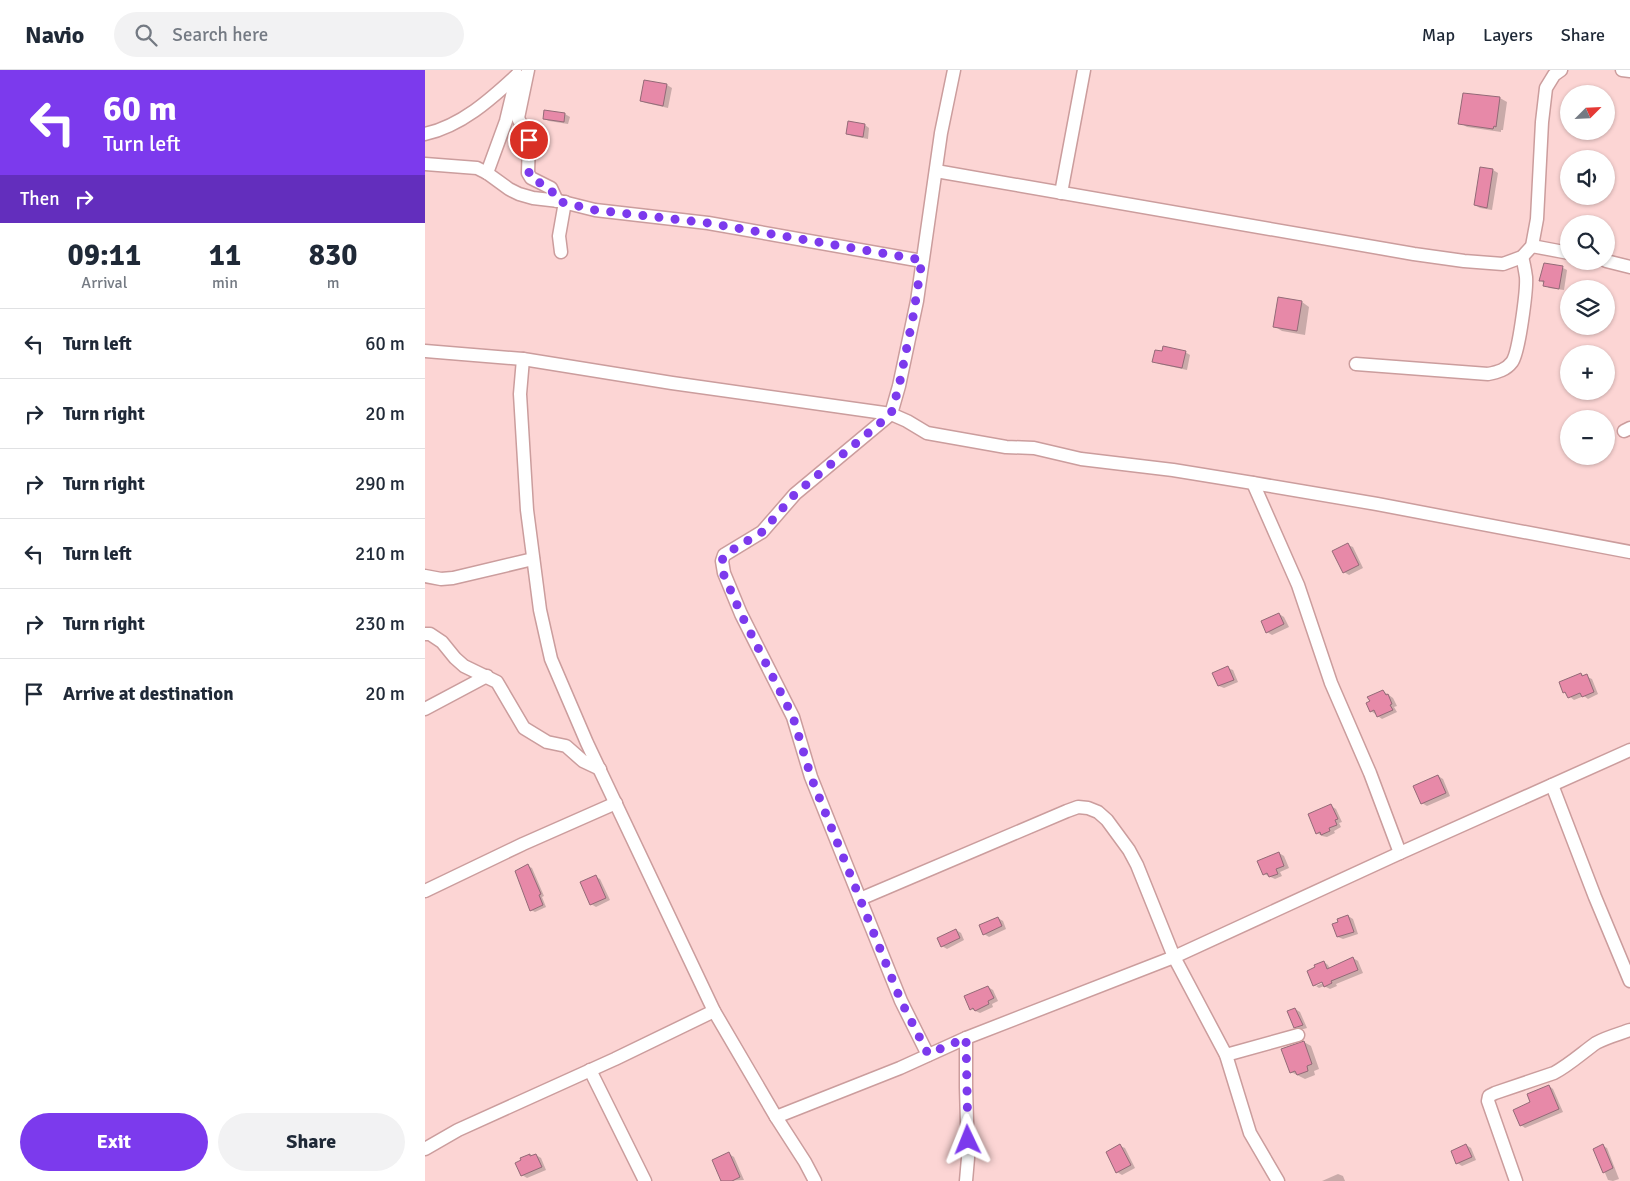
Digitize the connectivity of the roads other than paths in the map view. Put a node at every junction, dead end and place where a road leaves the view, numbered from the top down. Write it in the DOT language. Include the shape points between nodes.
graph roads {
  1 [pos="954,70"];
  2 [pos="1084,70"];
  3 [pos="1561,70"];
  4 [pos="521,72"];
  5 [pos="425,134"];
  6 [pos="425,164"];
  7 [pos="936,171"];
  8 [pos="487,173"];
  9 [pos="1061,193"];
  10 [pos="561,202"];
  11 [pos="1532,246"];
  12 [pos="1560,251"];
  13 [pos="561,252"];
  14 [pos="1522,257"];
  15 [pos="922,260"];
  16 [pos="1615,263"];
  17 [pos="1630,267"];
  18 [pos="425,351"];
  19 [pos="523,359"];
  20 [pos="1356,364"];
  21 [pos="891,414"];
  22 [pos="1253,482"];
  23 [pos="1630,552"];
  24 [pos="533,559"];
  25 [pos="425,576"];
  26 [pos="425,634"];
  27 [pos="487,676"];
  28 [pos="425,709"];
  29 [pos="1630,750"];
  30 [pos="600,769"];
  31 [pos="1552,785"];
  32 [pos="616,803"];
  33 [pos="1400,852"];
  34 [pos="425,892"];
  35 [pos="859,899"];
  36 [pos="1174,956"];
  37 [pos="1630,981"];
  38 [pos="714,1011"];
  39 [pos="1630,1030"];
  40 [pos="1298,1035"];
  41 [pos="966,1038"];
  42 [pos="928,1054"];
  43 [pos="1226,1055"];
  44 [pos="590,1070"];
  45 [pos="776,1117"];
  46 [pos="425,1149"];
  47 [pos="645,1181"];
  48 [pos="815,1181"];
  49 [pos="966,1181"];
  50 [pos="1278,1181"];
  51 [pos="1516,1181"];
  1 -- 7 [label="street"];
  2 -- 9 [label="street"];
  3 -- 11 [label="street" via="1545,88 1537,219"];
  4 -- 5 [label="street" via="477,109 445,128"];
  4 -- 8 [label="street"];
  4 -- 10 [label="street" via="518,118 529,140 528,173 531,178 551,188"];
  6 -- 8 [label="street" via="469,166"];
  7 -- 9 [label="street"];
  7 -- 15 [label="street"];
  8 -- 10 [label="street" via="519,194"];
  9 -- 14 [label="street" via="1464,261 1503,264"];
  10 -- 13 [label="street"];
  10 -- 15 [label="street" via="595,210 708,223"];
  11 -- 12 [label="street"];
  11 -- 14 [label="street"];
  14 -- 20 [label="street" via="1526,288 1517,343 1513,361 1502,371 1488,374"];
  15 -- 21 [label="street" via="917,301"];
  16 -- 17 [label="street"];
  18 -- 19 [label="street"];
  19 -- 21 [label="street"];
  19 -- 24 [label="street" via="521,422"];
  21 -- 22 [label="street" via="927,433 1006,447 1034,448 1081,459"];
  21 -- 35 [label="street" via="795,494 762,532 724,555 722,561 723,573 741,614 793,717 811,777"];
  22 -- 23 [label="street"];
  22 -- 33 [label="street" via="1299,585 1331,683"];
  24 -- 25 [label="street" via="441,580"];
  24 -- 30 [label="street" via="551,659"];
  26 -- 27 [label="street" via="442,642 464,666"];
  27 -- 28 [label="street"];
  27 -- 30 [label="street" via="500,684 524,728 547,742 566,746 583,761"];
  29 -- 31 [label="street"];
  30 -- 32 [label="street"];
  31 -- 33 [label="street"];
  31 -- 37 [label="street"];
  32 -- 34 [label="street"];
  32 -- 38 [label="street"];
  33 -- 36 [label="street"];
  35 -- 36 [label="street" via="1067,811 1088,808 1107,820 1129,850"];
  35 -- 42 [label="street" via="901,1001"];
  36 -- 41 [label="street"];
  36 -- 43 [label="street"];
  38 -- 44 [label="street"];
  38 -- 45 [label="street"];
  39 -- 51 [label="street" via="1596,1044 1561,1070 1489,1096"];
  40 -- 43 [label="street"];
  41 -- 42 [label="street"];
  41 -- 49 [label="street"];
  42 -- 45 [label="street"];
  43 -- 50 [label="street" via="1250,1132"];
  44 -- 46 [label="street" via="458,1130"];
  44 -- 47 [label="street"];
  45 -- 48 [label="street"];
}
